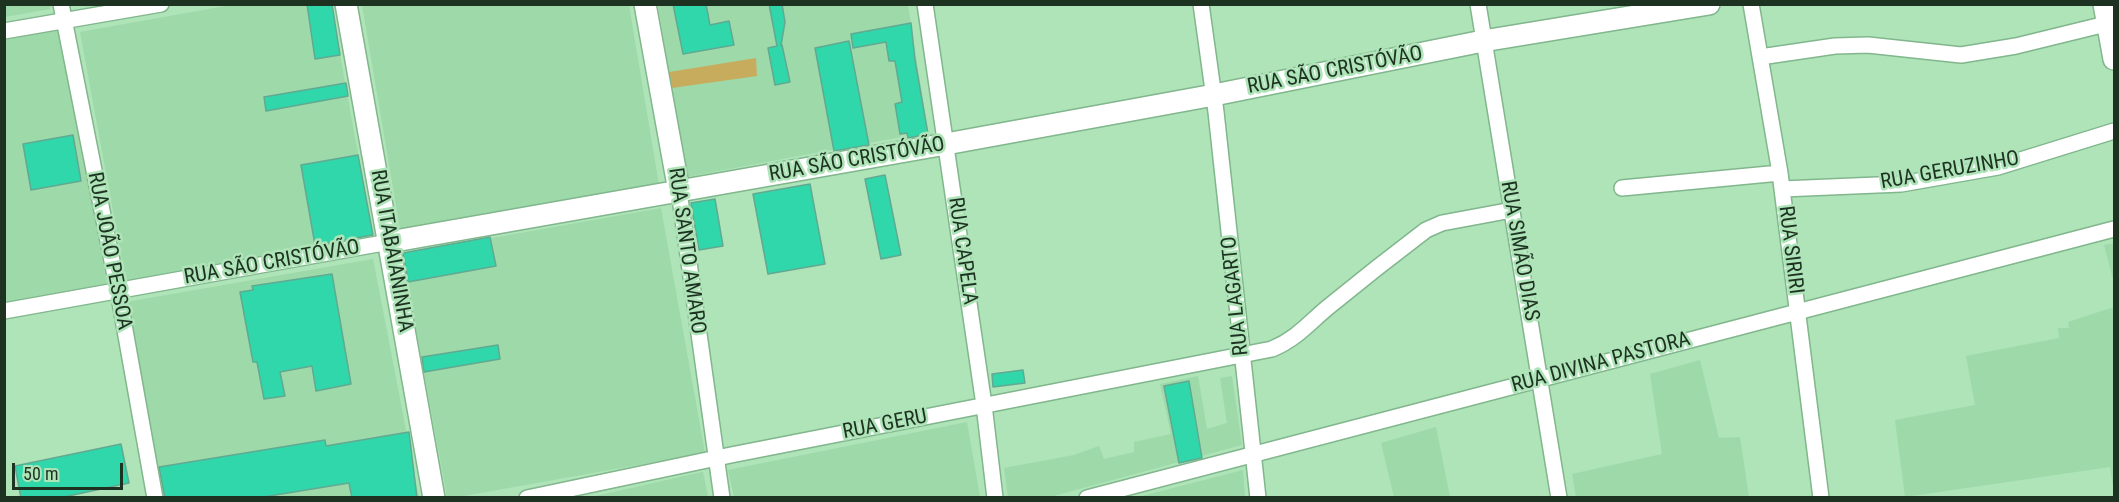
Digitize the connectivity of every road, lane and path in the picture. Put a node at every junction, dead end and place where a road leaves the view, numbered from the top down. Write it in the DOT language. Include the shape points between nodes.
graph roads {
  1 [pos="60,4"];
  2 [pos="161,4"];
  3 [pos="346,4"];
  4 [pos="645,4"];
  5 [pos="925,4"];
  6 [pos="1201,4"];
  7 [pos="1478,4"];
  8 [pos="1709,4"];
  9 [pos="1751,4"];
  10 [pos="2109,16"];
  11 [pos="63,21"];
  12 [pos="4,31"];
  13 [pos="1483,41"];
  14 [pos="1760,57"];
  15 [pos="2115,59"];
  16 [pos="1214,95"];
  17 [pos="2115,131"];
  18 [pos="946,144"];
  19 [pos="1780,173"];
  20 [pos="1622,188"];
  21 [pos="1782,189"];
  22 [pos="679,191"];
  23 [pos="1512,210"];
  24 [pos="2115,230"];
  25 [pos="390,242"];
  26 [pos="118,291"];
  27 [pos="4,311"];
  28 [pos="1798,312"];
  29 [pos="1243,354"];
  30 [pos="1540,378"];
  31 [pos="984,405"];
  32 [pos="1254,453"];
  33 [pos="715,458"];
  34 [pos="154,498"];
  35 [pos="434,498"];
  36 [pos="527,498"];
  37 [pos="722,498"];
  38 [pos="994,498"];
  39 [pos="1087,498"];
  40 [pos="1258,498"];
  41 [pos="1559,498"];
  42 [pos="1821,498"];
  1 -- 11 [label="street, RUA JOÃO PESSOA"];
  2 -- 11 [label="street"];
  3 -- 25 [label="street, RUA ITABAIANINHA"];
  4 -- 22 [label="street, RUA SANTO AMARO"];
  5 -- 18 [label="street, RUA CAPELA"];
  6 -- 16 [label="street, RUA LAGARTO"];
  7 -- 13 [label="street, RUA SIMÃO DIAS"];
  8 -- 13 [label="street, RUA SÃO CRISTÓVÃO"];
  9 -- 14 [label="street, RUA SIRIRI"];
  10 -- 14 [label="street" via="2016,46 1960,55 1868,45"];
  10 -- 15 [label="street"];
  11 -- 12 [label="street"];
  11 -- 26 [label="street, RUA JOÃO PESSOA"];
  13 -- 16 [label="street, RUA SÃO CRISTÓVÃO"];
  13 -- 23 [label="street, RUA SIMÃO DIAS"];
  14 -- 19 [label="street, RUA SIRIRI"];
  16 -- 18 [label="street, RUA SÃO CRISTÓVÃO"];
  16 -- 29 [label="street, RUA LAGARTO"];
  17 -- 21 [label="street, RUA GERUZINHO" via="1998,167 1901,184"];
  18 -- 22 [label="street, RUA SÃO CRISTÓVÃO"];
  18 -- 31 [label="street, RUA CAPELA"];
  19 -- 20 [label="street"];
  19 -- 21 [label="street, RUA SIRIRI"];
  21 -- 28 [label="street, RUA SIRIRI"];
  22 -- 25 [label="street, RUA SÃO CRISTÓVÃO"];
  22 -- 33 [label="street, RUA SANTO AMARO"];
  23 -- 29 [label="street, RUA GERU" via="1442,223 1426,230 1288,342"];
  23 -- 30 [label="street, RUA SIMÃO DIAS"];
  24 -- 28 [label="street, RUA DIVINA PASTORA"];
  25 -- 26 [label="street, RUA SÃO CRISTÓVÃO"];
  25 -- 35 [label="street, RUA ITABAIANINHA"];
  26 -- 27 [label="street, RUA SÃO CRISTÓVÃO"];
  26 -- 34 [label="street, RUA JOÃO PESSOA"];
  28 -- 30 [label="street, RUA DIVINA PASTORA"];
  28 -- 42 [label="street, RUA SIRIRI"];
  29 -- 31 [label="street, RUA GERU"];
  29 -- 32 [label="street, RUA LAGARTO"];
  30 -- 32 [label="street, RUA DIVINA PASTORA"];
  30 -- 41 [label="street, RUA SIMÃO DIAS"];
  31 -- 33 [label="street, RUA GERU"];
  31 -- 38 [label="street, RUA CAPELA"];
  32 -- 39 [label="street, RUA DIVINA PASTORA"];
  32 -- 40 [label="street, RUA LAGARTO"];
  33 -- 36 [label="street, RUA GERU"];
  33 -- 37 [label="street, RUA SANTO AMARO"];
}
